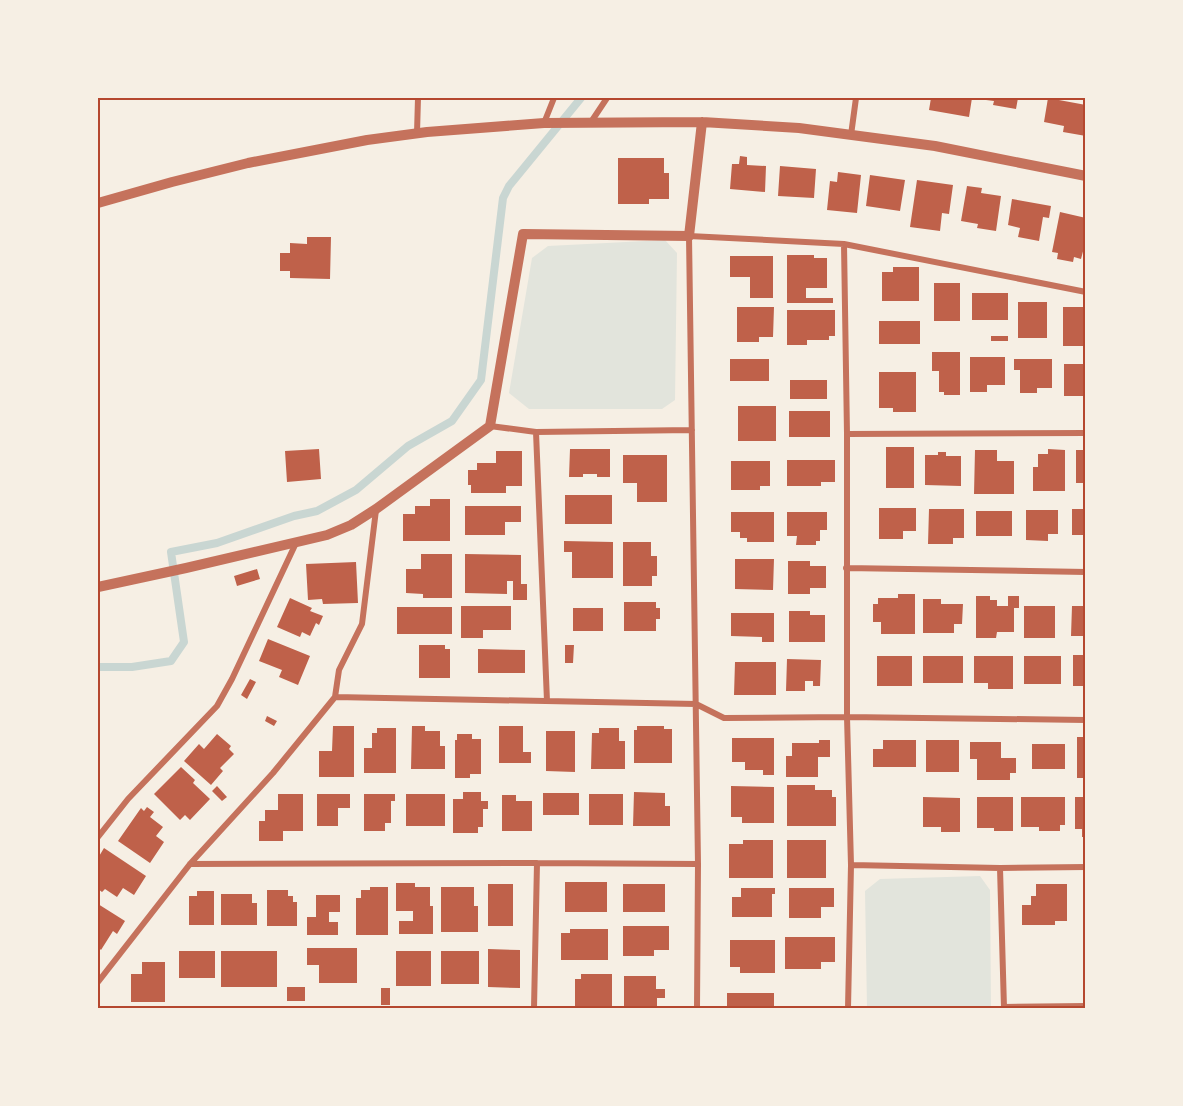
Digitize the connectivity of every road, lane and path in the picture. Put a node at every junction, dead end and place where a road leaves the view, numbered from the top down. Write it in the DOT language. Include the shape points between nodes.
graph roads {
  1 [pos="418,98"];
  2 [pos="554,98"];
  3 [pos="607,98"];
  4 [pos="856,98"];
  5 [pos="591,122"];
  6 [pos="702,122"];
  7 [pos="544,123"];
  8 [pos="417,133"];
  9 [pos="851,135"];
  10 [pos="1086,176"];
  11 [pos="98,204"];
  12 [pos="689,236"];
  13 [pos="844,244"];
  14 [pos="1086,292"];
  15 [pos="490,426"];
  16 [pos="692,430"];
  17 [pos="536,432"];
  18 [pos="1086,433"];
  19 [pos="847,434"];
  20 [pos="376,509"];
  21 [pos="297,542"];
  22 [pos="846,568"];
  23 [pos="1086,572"];
  24 [pos="98,587"];
  25 [pos="335,697"];
  26 [pos="547,701"];
  27 [pos="696,704"];
  28 [pos="847,717"];
  29 [pos="1086,720"];
  30 [pos="98,837"];
  31 [pos="537,863"];
  32 [pos="190,864"];
  33 [pos="699,864"];
  34 [pos="851,864"];
  35 [pos="1086,867"];
  36 [pos="1000,868"];
  37 [pos="98,982"];
  38 [pos="1086,1006"];
  39 [pos="534,1008"];
  40 [pos="697,1008"];
  41 [pos="849,1008"];
  42 [pos="1004,1008"];
  1 -- 8 [label="street"];
  2 -- 7 [label="street"];
  3 -- 5 [label="street"];
  4 -- 9 [label="street"];
  5 -- 6 [label="street"];
  5 -- 7 [label="street"];
  6 -- 9 [label="street"];
  6 -- 12 [label="street"];
  7 -- 8 [label="street"];
  8 -- 11 [label="street" via="248,163"];
  9 -- 10 [label="street" via="935,146"];
  12 -- 13 [label="street"];
  12 -- 15 [label="street" via="523,234"];
  12 -- 16 [label="street"];
  13 -- 14 [label="street"];
  13 -- 19 [label="street"];
  15 -- 17 [label="street"];
  15 -- 20 [label="street"];
  16 -- 17 [label="street"];
  16 -- 27 [label="street"];
  17 -- 26 [label="street"];
  18 -- 19 [label="street"];
  19 -- 22 [label="street"];
  20 -- 21 [label="street" via="351,525"];
  20 -- 25 [label="street" via="362,624 339,670"];
  21 -- 24 [label="street"];
  21 -- 30 [label="street" via="217,706 128,799"];
  22 -- 23 [label="street"];
  22 -- 28 [label="street"];
  25 -- 26 [label="street"];
  25 -- 32 [label="street" via="273,773"];
  26 -- 27 [label="street"];
  27 -- 28 [label="street" via="724,718"];
  27 -- 33 [label="street"];
  28 -- 29 [label="street"];
  28 -- 34 [label="street"];
  31 -- 32 [label="street"];
  31 -- 33 [label="street"];
  31 -- 39 [label="street"];
  32 -- 37 [label="street"];
  33 -- 40 [label="street"];
  34 -- 36 [label="street"];
  34 -- 41 [label="street"];
  35 -- 36 [label="street"];
  36 -- 42 [label="street"];
  38 -- 42 [label="street"];
}
